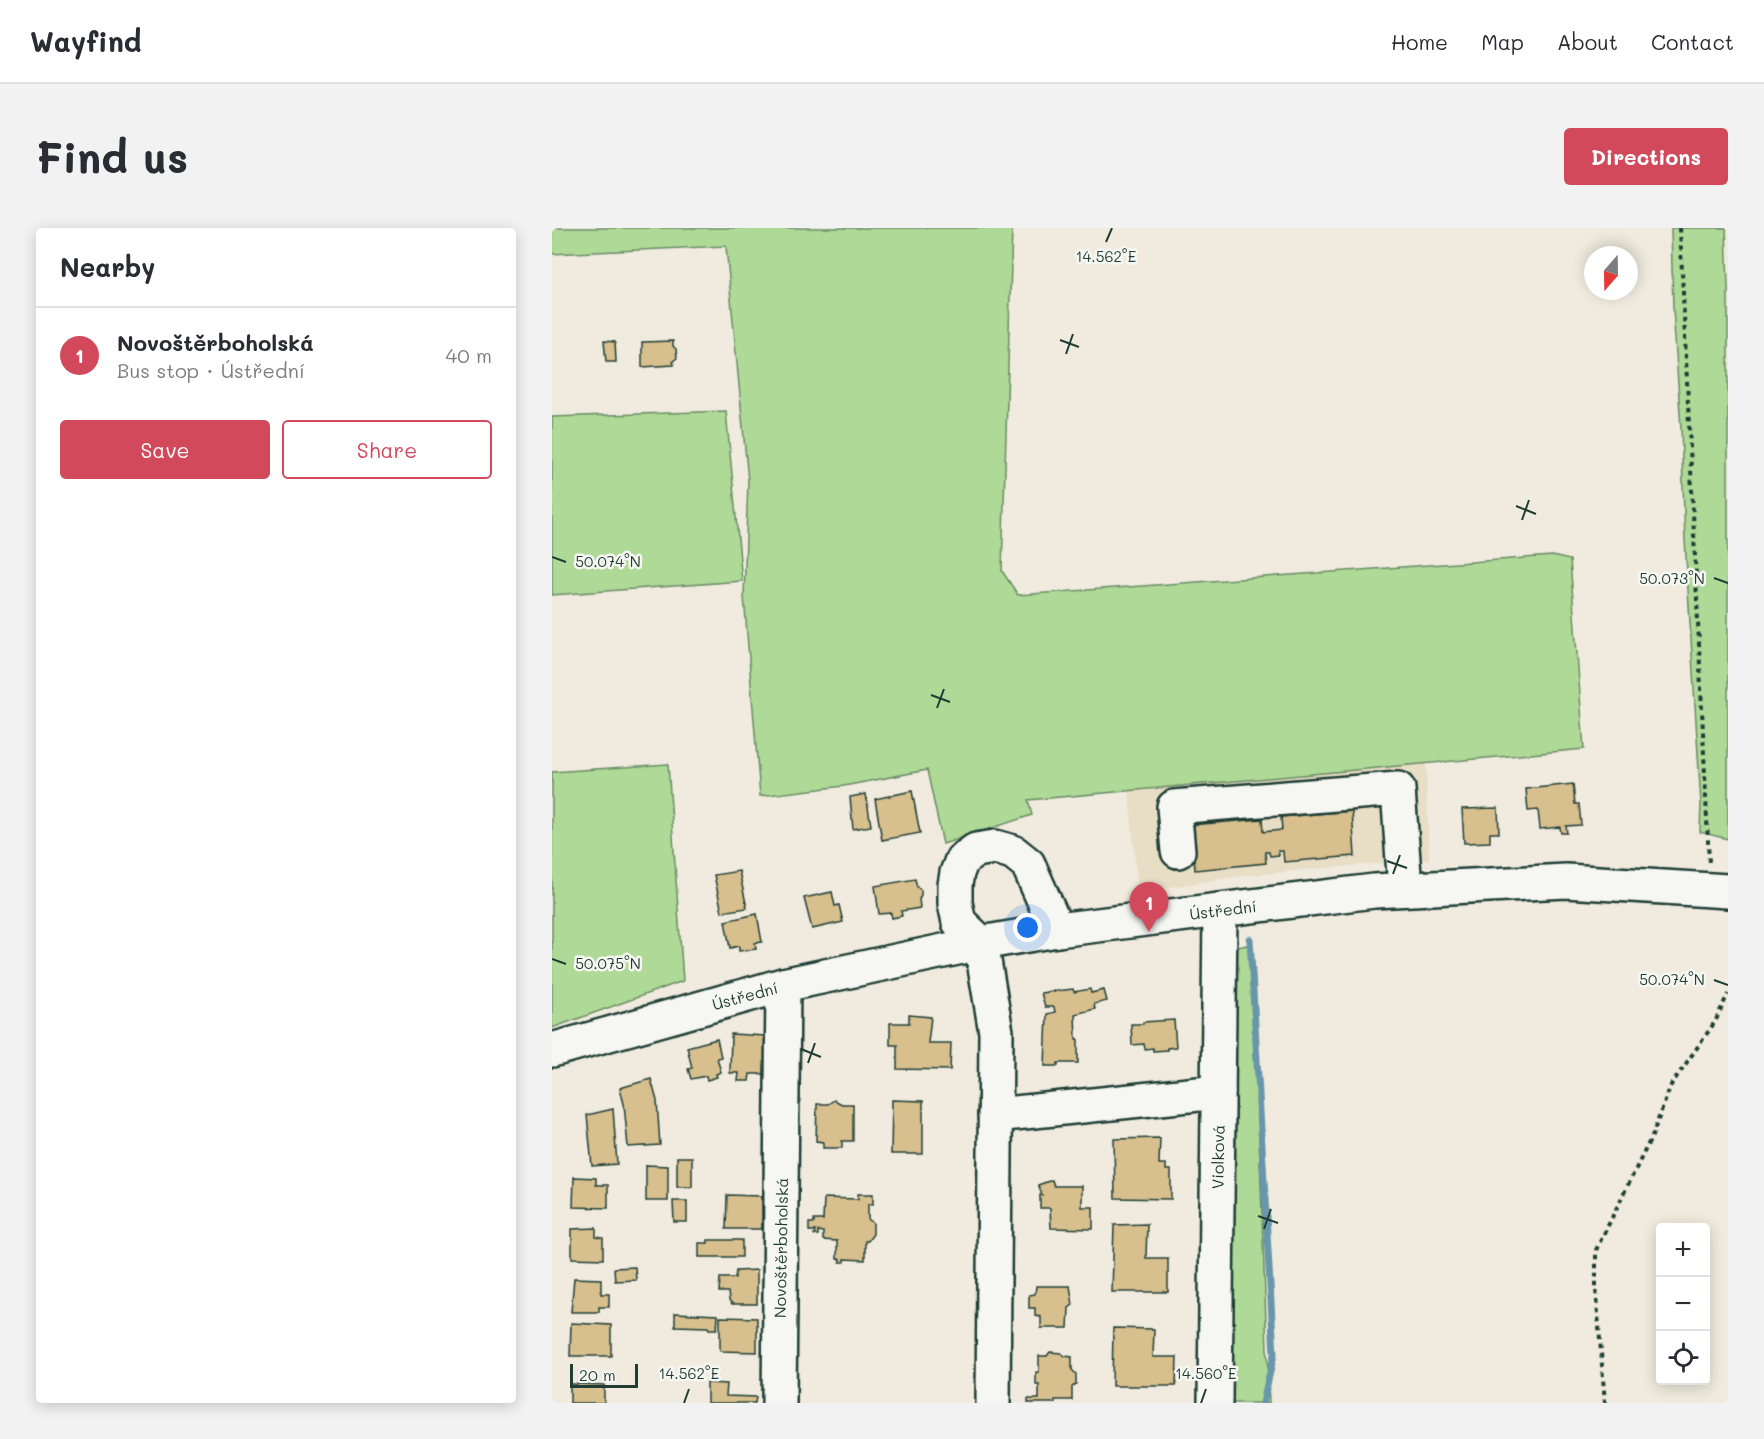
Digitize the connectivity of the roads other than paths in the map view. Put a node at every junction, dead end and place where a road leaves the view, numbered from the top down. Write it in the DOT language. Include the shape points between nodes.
graph roads {
  1 [pos="1178,851"];
  2 [pos="1405,889"];
  3 [pos="1719,891"];
  4 [pos="1220,910"];
  5 [pos="1057,930"];
  6 [pos="981,943"];
  7 [pos="783,985"];
  8 [pos="552,1050"];
  9 [pos="1218,1092"];
  10 [pos="995,1115"];
  11 [pos="779,1403"];
  12 [pos="993,1403"];
  13 [pos="1215,1403"];
  1 -- 2 [label="street" via="1174,807 1398,789"];
  2 -- 3 [label="street, Ústřední" via="1566,881"];
  2 -- 4 [label="street, Ústřední"];
  4 -- 5 [label="street, Ústřední"];
  4 -- 9 [label="street, Violková"];
  5 -- 6 [label="street, Ústřední"];
  5 -- 6 [label="street" via="1028,864 1013,852 995,847 975,850 962,860 957,873 955,903 959,921"];
  6 -- 7 [label="street, Ústřední"];
  6 -- 10 [label="street" via="996,1032"];
  7 -- 8 [label="street, Ústřední"];
  7 -- 11 [label="street, Novoštěrboholská"];
  9 -- 10 [label="street"];
  9 -- 13 [label="street, Violková"];
  10 -- 12 [label="street"];
}
